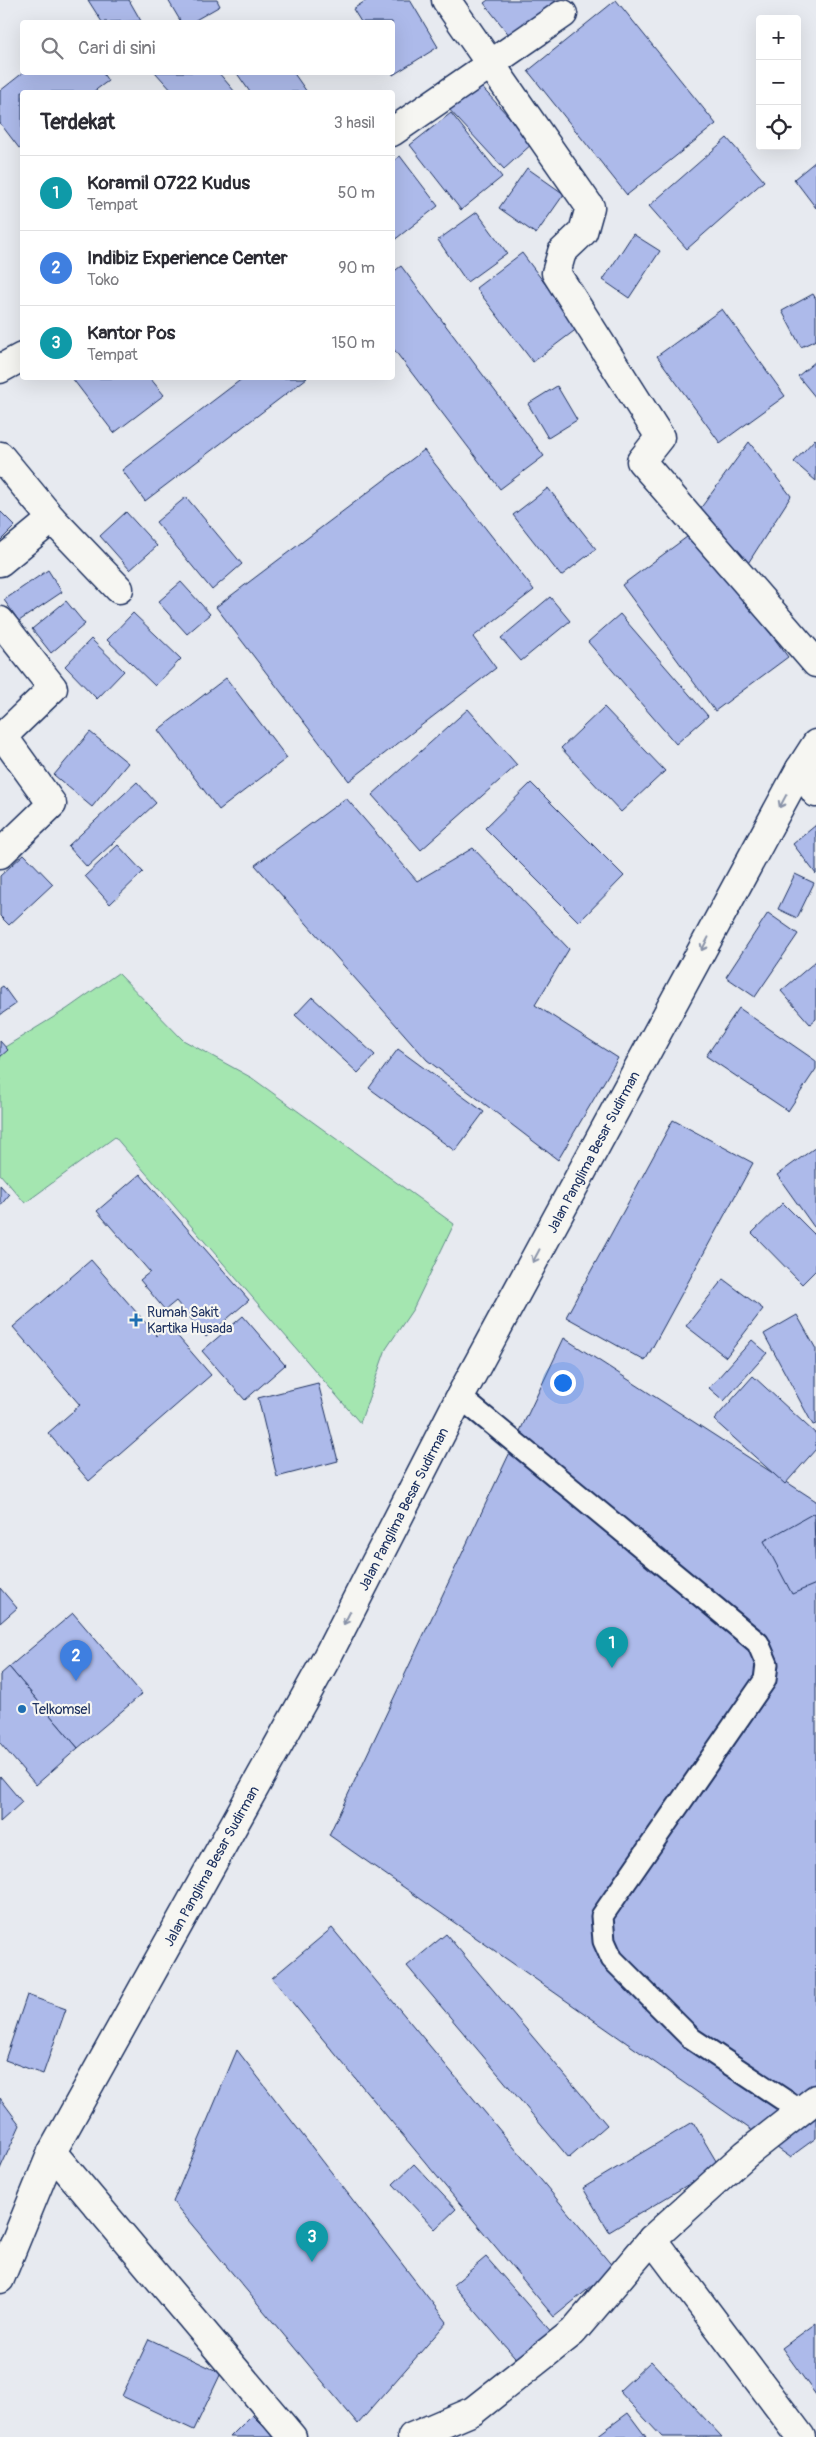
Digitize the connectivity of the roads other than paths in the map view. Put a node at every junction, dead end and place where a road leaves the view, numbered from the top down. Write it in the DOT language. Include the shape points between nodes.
graph roads {
  1 [pos="451,2"];
  2 [pos="562,14"];
  3 [pos="490,64"];
  4 [pos="395,130"];
  5 [pos="20,358"];
  6 [pos="0,369"];
  7 [pos="0,456"];
  8 [pos="52,519"];
  9 [pos="0,562"];
  10 [pos="120,590"];
  11 [pos="0,621"];
  12 [pos="816,663"];
  13 [pos="816,744"];
  14 [pos="800,770"];
  15 [pos="816,793"];
  16 [pos="0,854"];
  17 [pos="460,1397"];
  18 [pos="808,2104"];
  19 [pos="52,2152"];
  20 [pos="652,2239"];
  21 [pos="0,2279"];
  22 [pos="292,2437"];
  23 [pos="412,2437"];
  24 [pos="801,2437"];
  1 -- 3 [label="street"];
  2 -- 3 [label="street"];
  3 -- 4 [label="street"];
  3 -- 12 [label="street" via="590,207 583,232 562,252 556,273 660,437 641,460"];
  5 -- 6 [label="street"];
  7 -- 8 [label="street"];
  8 -- 9 [label="street"];
  8 -- 10 [label="street"];
  11 -- 16 [label="street" via="53,688 3,736 52,804"];
  13 -- 14 [label="street, Jalan Panglima Besar Sudirman"];
  14 -- 15 [label="street"];
  14 -- 17 [label="street, Jalan Panglima Besar Sudirman, one-way"];
  17 -- 18 [label="lane" via="758,1643 768,1664 765,1680 602,1916 604,1941 612,1959 692,2039"];
  17 -- 19 [label="street, Jalan Panglima Besar Sudirman, one-way" via="325,1661"];
  18 -- 20 [label="street" via="746,2154"];
  19 -- 21 [label="street, Jalan Panglima Besar Sudirman"];
  19 -- 22 [label="street"];
  20 -- 23 [label="street" via="573,2332 473,2411"];
  20 -- 24 [label="street"];
}
